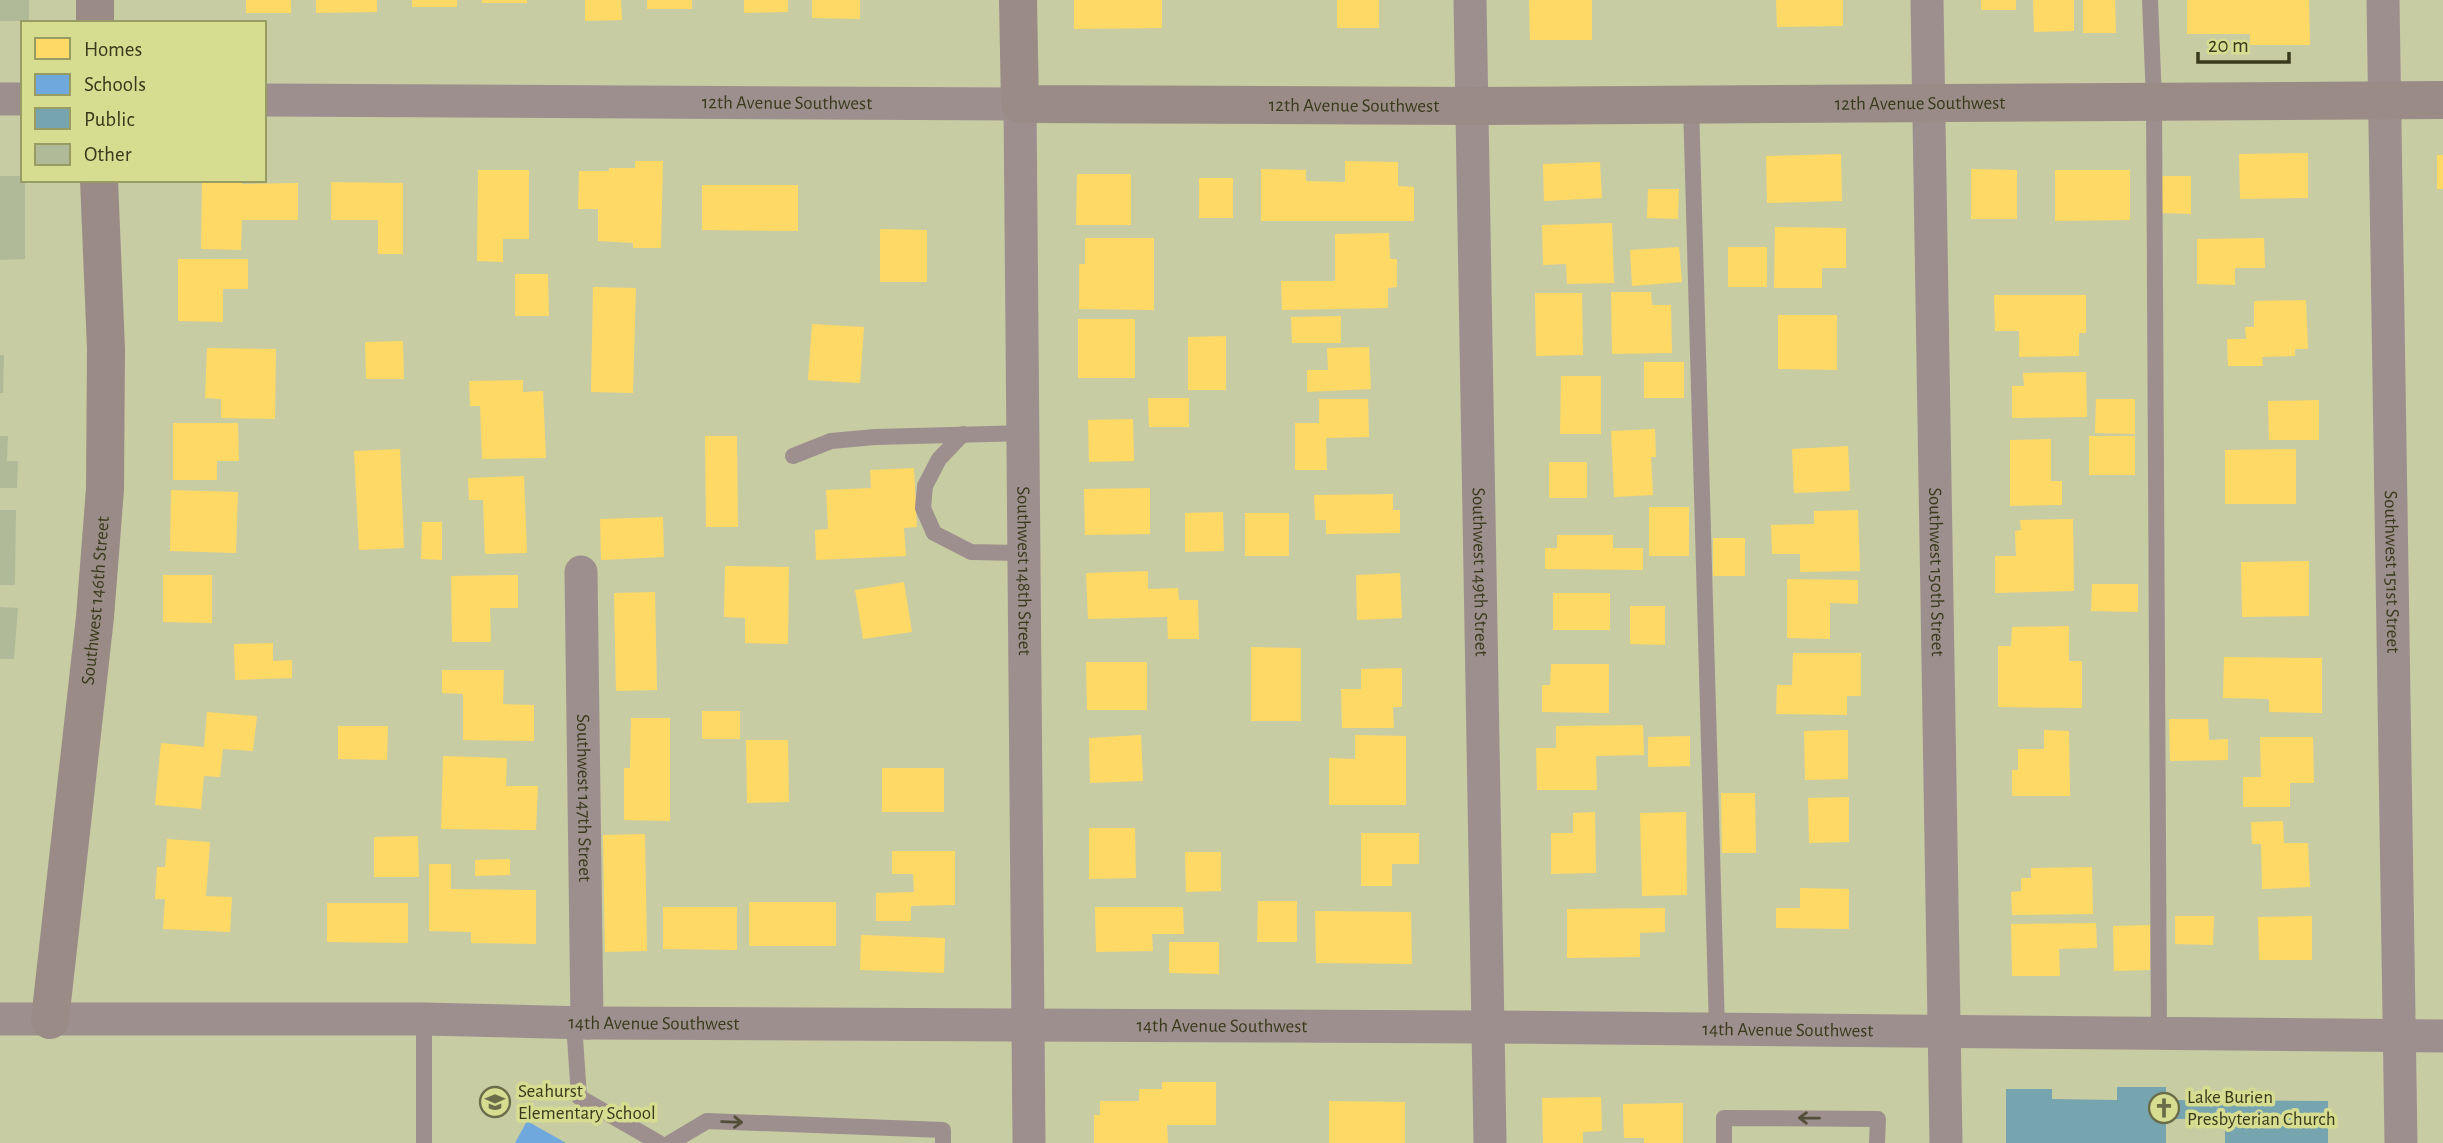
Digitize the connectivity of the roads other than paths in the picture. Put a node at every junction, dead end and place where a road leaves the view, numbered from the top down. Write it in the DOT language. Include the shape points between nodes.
graph roads {
  1 [pos="95,0"];
  2 [pos="1018,0"];
  3 [pos="1469,0"];
  4 [pos="1927,0"];
  5 [pos="2150,0"];
  6 [pos="2383,0"];
  7 [pos="96,21"];
  8 [pos="0,99"];
  9 [pos="21,99"];
  10 [pos="2385,99"];
  11 [pos="266,100"];
  12 [pos="2443,100"];
  13 [pos="2154,101"];
  14 [pos="1928,103"];
  15 [pos="1020,104"];
  16 [pos="1691,104"];
  17 [pos="1472,106"];
  18 [pos="99,182"];
  19 [pos="1023,433"];
  20 [pos="963,434"];
  21 [pos="793,456"];
  22 [pos="1024,552"];
  23 [pos="581,572"];
  24 [pos="0,1019"];
  25 [pos="424,1019"];
  26 [pos="50,1020"];
  27 [pos="580,1023"];
  28 [pos="1028,1026"];
  29 [pos="1487,1027"];
  30 [pos="1717,1029"];
  31 [pos="1945,1031"];
  32 [pos="2159,1034"];
  33 [pos="2399,1036"];
  34 [pos="2443,1036"];
  35 [pos="424,1143"];
  36 [pos="659,1143"];
  37 [pos="670,1143"];
  38 [pos="943,1143"];
  39 [pos="1029,1143"];
  40 [pos="1490,1143"];
  41 [pos="1724,1143"];
  42 [pos="1877,1143"];
  43 [pos="1945,1143"];
  44 [pos="2401,1143"];
  1 -- 7 [label="street"];
  2 -- 15 [label="street, Southwest 148th Street"];
  3 -- 17 [label="street, Southwest 149th Street"];
  4 -- 14 [label="street, Southwest 150th Street"];
  5 -- 13 [label="lane"];
  6 -- 10 [label="street, Southwest 151st Street"];
  8 -- 9 [label="street"];
  10 -- 12 [label="street, 12th Avenue Southwest"];
  10 -- 13 [label="street, 12th Avenue Southwest"];
  10 -- 33 [label="street, Southwest 151st Street"];
  11 -- 15 [label="street, 12th Avenue Southwest"];
  13 -- 14 [label="street, 12th Avenue Southwest"];
  13 -- 32 [label="lane"];
  14 -- 16 [label="street, 12th Avenue Southwest"];
  14 -- 31 [label="street, Southwest 150th Street"];
  15 -- 17 [label="street, 12th Avenue Southwest"];
  15 -- 19 [label="street, Southwest 148th Street"];
  16 -- 17 [label="street, 12th Avenue Southwest"];
  16 -- 30 [label="lane"];
  17 -- 29 [label="street, Southwest 149th Street"];
  18 -- 26 [label="street, Southwest 146th Street" via="106,349 105,489"];
  19 -- 20 [label="lane"];
  19 -- 22 [label="street, Southwest 148th Street"];
  20 -- 21 [label="lane" via="831,441"];
  20 -- 22 [label="lane" via="939,459 925,486 923,508 934,533 971,552"];
  22 -- 28 [label="street, Southwest 148th Street"];
  23 -- 27 [label="street, Southwest 147th Street"];
  24 -- 26 [label="street, 14th Avenue Southwest"];
  25 -- 26 [label="street, 14th Avenue Southwest"];
  25 -- 27 [label="street, 14th Avenue Southwest"];
  25 -- 35 [label="lane"];
  27 -- 28 [label="street, 14th Avenue Southwest"];
  27 -- 36 [label="lane" via="579,1097"];
  28 -- 29 [label="street, 14th Avenue Southwest"];
  28 -- 39 [label="street, Southwest 148th Street"];
  29 -- 30 [label="street, 14th Avenue Southwest"];
  29 -- 40 [label="street, Southwest 149th Street"];
  30 -- 31 [label="street, 14th Avenue Southwest"];
  31 -- 32 [label="street, 14th Avenue Southwest"];
  31 -- 43 [label="street, Southwest 150th Street"];
  32 -- 33 [label="street, 14th Avenue Southwest"];
  33 -- 34 [label="street, 14th Avenue Southwest"];
  33 -- 44 [label="street, Southwest 151st Street"];
  37 -- 38 [label="lane, one-way" via="707,1121 943,1130"];
  42 -- 41 [label="lane, one-way" via="1878,1119 1724,1118"];
}
